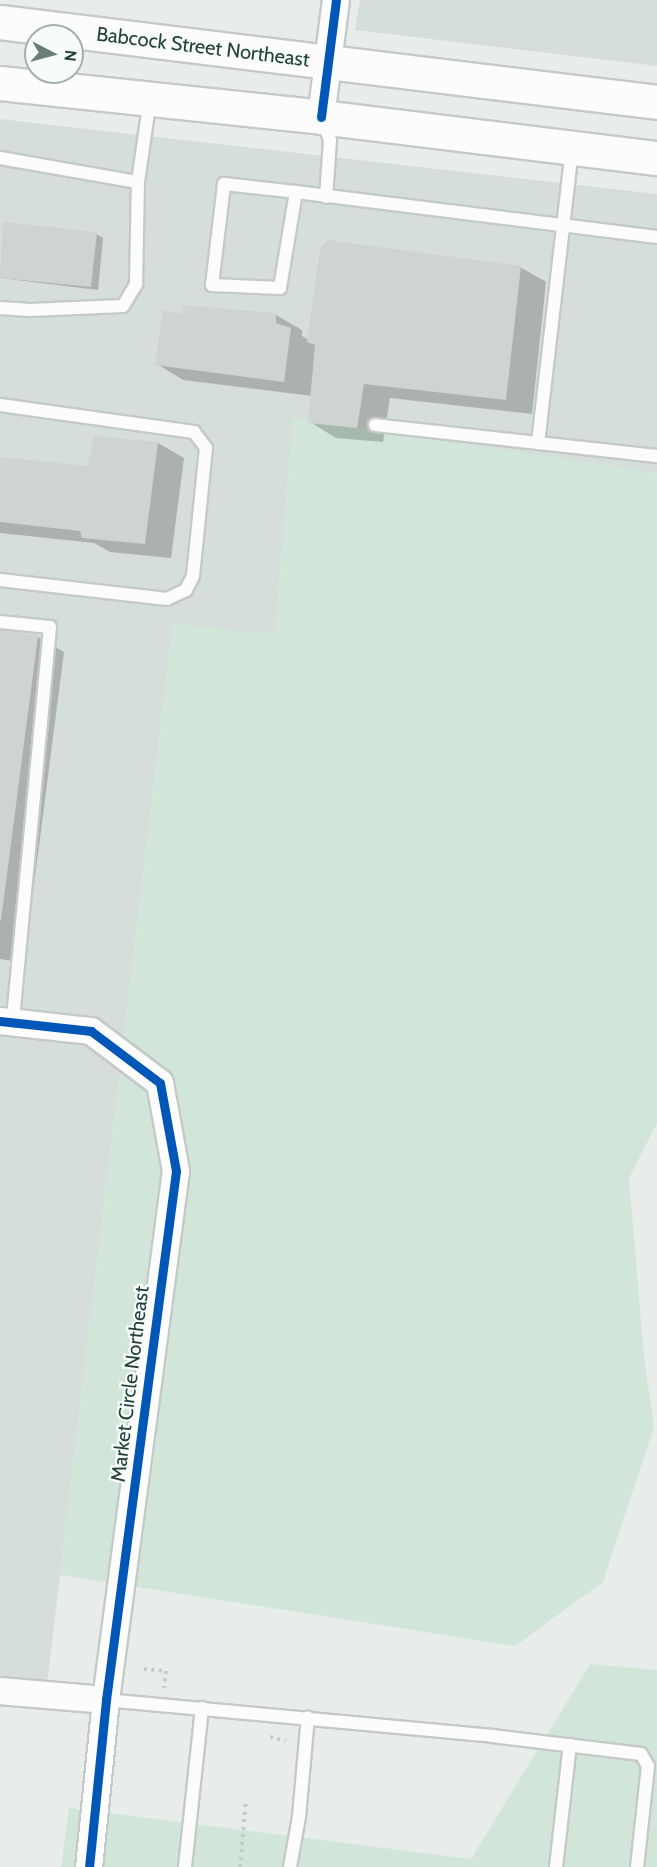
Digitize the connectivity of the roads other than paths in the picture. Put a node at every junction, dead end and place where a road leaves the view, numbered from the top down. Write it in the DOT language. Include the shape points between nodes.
graph roads {
  1 [pos="336,0"];
  2 [pos="0,22"];
  3 [pos="328,62"];
  4 [pos="0,83"];
  5 [pos="150,99"];
  6 [pos="657,102"];
  7 [pos="321,117"];
  8 [pos="572,147"];
  9 [pos="0,158"];
  10 [pos="657,158"];
  11 [pos="138,182"];
  12 [pos="296,192"];
  13 [pos="326,197"];
  14 [pos="564,226"];
  15 [pos="657,237"];
  16 [pos="0,308"];
  17 [pos="0,405"];
  18 [pos="375,425"];
  19 [pos="538,443"];
  20 [pos="657,456"];
  21 [pos="0,580"];
  22 [pos="0,622"];
  23 [pos="6,1021"];
  24 [pos="0,1691"];
  25 [pos="106,1700"];
  26 [pos="201,1708"];
  27 [pos="308,1717"];
  28 [pos="570,1745"];
  29 [pos="89,1867"];
  30 [pos="185,1867"];
  31 [pos="290,1867"];
  32 [pos="556,1867"];
  33 [pos="637,1867"];
  1 -- 3 [label="street"];
  2 -- 3 [label="main road, Babcock Street Northeast"];
  3 -- 6 [label="main road, Babcock Street Northeast"];
  3 -- 7 [label="street"];
  4 -- 5 [label="main road"];
  5 -- 7 [label="main road"];
  5 -- 11 [label="lane"];
  7 -- 8 [label="main road"];
  7 -- 13 [label="lane" via="330,140"];
  8 -- 10 [label="main road"];
  8 -- 14 [label="lane"];
  9 -- 11 [label="lane"];
  11 -- 16 [label="lane" via="136,284 123,306"];
  12 -- 12 [label="lane" via="280,288 212,285 224,184"];
  12 -- 13 [label="lane"];
  13 -- 14 [label="lane"];
  14 -- 15 [label="lane"];
  14 -- 19 [label="lane"];
  17 -- 21 [label="lane" via="194,432 206,448 193,576 186,590 167,599"];
  18 -- 19 [label="lane"];
  19 -- 20 [label="lane"];
  22 -- 23 [label="lane" via="50,627"];
  23 -- 25 [label="street, Market Circle Northeast" via="91,1031 160,1083 176,1171"];
  24 -- 25 [label="street"];
  25 -- 26 [label="lane"];
  25 -- 29 [label="street, Market Circle Northeast"];
  26 -- 27 [label="lane"];
  26 -- 30 [label="lane"];
  27 -- 28 [label="lane"];
  27 -- 31 [label="lane"];
  28 -- 32 [label="lane"];
  28 -- 33 [label="lane" via="634,1752 645,1759 648,1766"];
}
